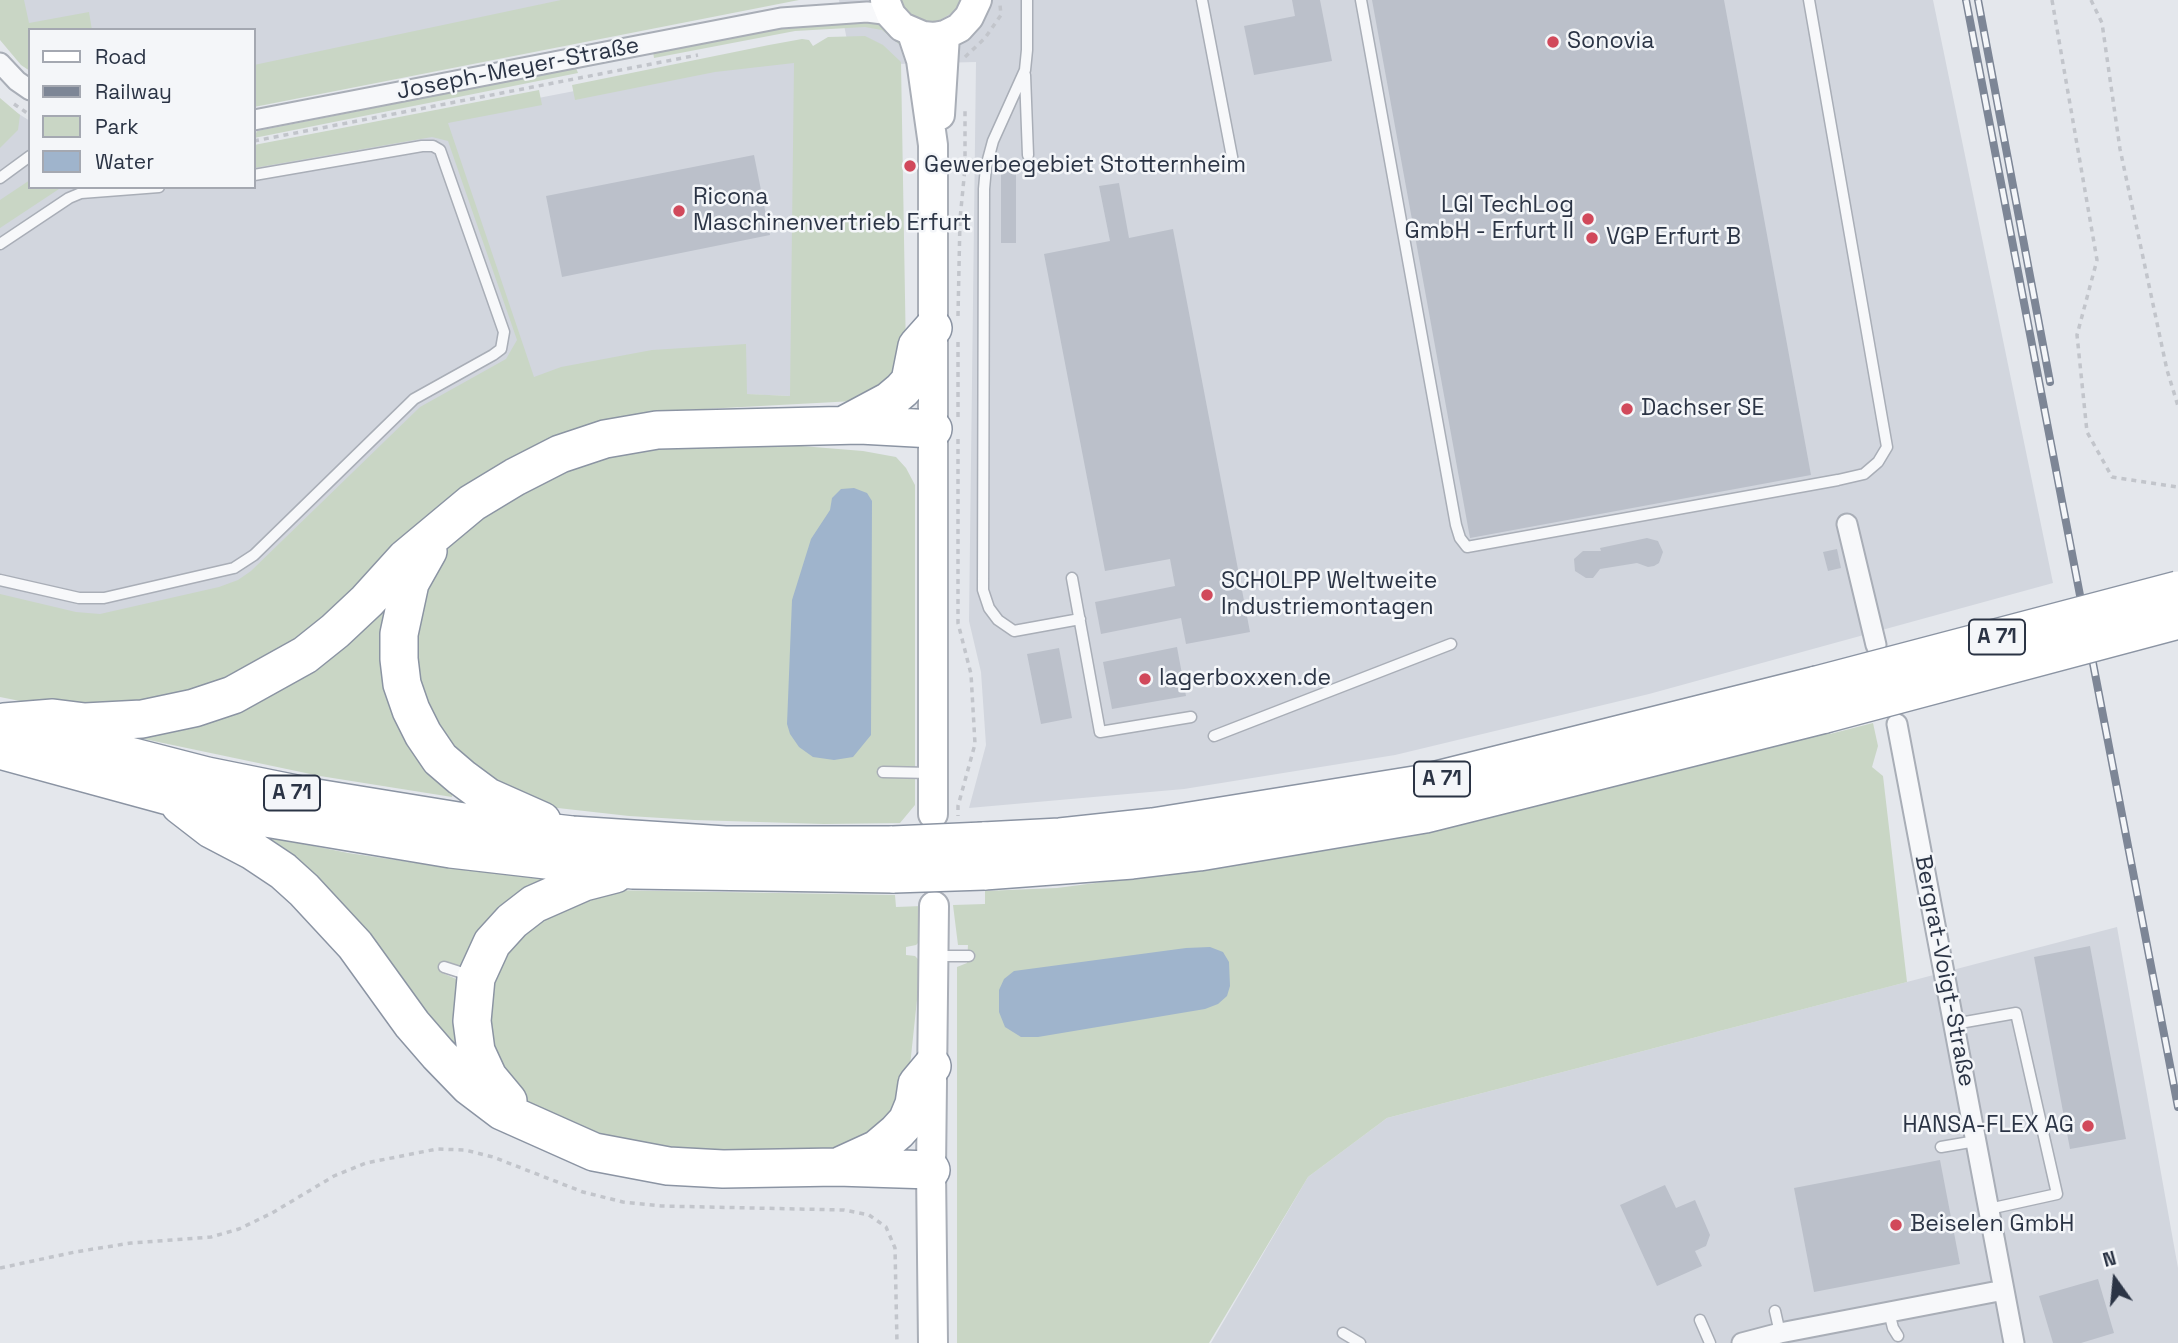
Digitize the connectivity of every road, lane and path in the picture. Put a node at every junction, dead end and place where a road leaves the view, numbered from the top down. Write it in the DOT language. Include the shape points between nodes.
graph roads {
  1 [pos="832,0"];
  2 [pos="1027,0"];
  3 [pos="1202,0"];
  4 [pos="1361,0"];
  5 [pos="1809,0"];
  6 [pos="2052,0"];
  7 [pos="2091,0"];
  8 [pos="984,1"];
  9 [pos="888,7"];
  10 [pos="781,18"];
  11 [pos="912,33"];
  12 [pos="946,35"];
  13 [pos="707,53"];
  14 [pos="965,57"];
  15 [pos="0,62"];
  16 [pos="1025,70"];
  17 [pos="28,89"];
  18 [pos="965,99"];
  19 [pos="256,120"];
  20 [pos="256,141"];
  21 [pos="933,145"];
  22 [pos="1028,155"];
  23 [pos="28,157"];
  24 [pos="1233,162"];
  25 [pos="256,175"];
  26 [pos="0,178"];
  27 [pos="133,189"];
  28 [pos="0,244"];
  29 [pos="950,325"];
  30 [pos="2178,406"];
  31 [pos="842,426"];
  32 [pos="933,429"];
  33 [pos="2178,487"];
  34 [pos="1847,524"];
  35 [pos="438,532"];
  36 [pos="1072,578"];
  37 [pos="0,580"];
  38 [pos="2178,590"];
  39 [pos="1080,619"];
  40 [pos="2178,620"];
  41 [pos="1451,644"];
  42 [pos="1876,645"];
  43 [pos="1821,699"];
  44 [pos="1191,717"];
  45 [pos="1897,724"];
  46 [pos="1,731"];
  47 [pos="1214,736"];
  48 [pos="883,772"];
  49 [pos="933,773"];
  50 [pos="172,797"];
  51 [pos="572,835"];
  52 [pos="965,836"];
  53 [pos="894,860"];
  54 [pos="633,870"];
  55 [pos="934,906"];
  56 [pos="933,956"];
  57 [pos="969,956"];
  58 [pos="1954,1024"];
  59 [pos="932,1066"];
  60 [pos="531,1125"];
  61 [pos="1976,1141"];
  62 [pos="1941,1147"];
  63 [pos="837,1167"];
  64 [pos="931,1170"];
  65 [pos="1989,1209"];
  66 [pos="0,1268"];
  67 [pos="2004,1290"];
  68 [pos="1776,1311"];
  69 [pos="1889,1312"];
  70 [pos="1700,1320"];
  71 [pos="1343,1333"];
  72 [pos="1780,1334"];
  73 [pos="1898,1336"];
  74 [pos="897,1343"];
  75 [pos="933,1343"];
  76 [pos="1360,1343"];
  77 [pos="1710,1343"];
  78 [pos="1743,1343"];
  79 [pos="2014,1343"];
  1 -- 10 [label="street, Joseph-Meyer-Straße"];
  2 -- 16 [label="lane"];
  3 -- 24 [label="lane"];
  4 -- 5 [label="lane" via="1456,525 1467,547 1838,480 1864,474 1878,462 1887,447"];
  6 -- 33 [label="path" via="2097,260 2077,335 2087,432 2112,477"];
  7 -- 30 [label="path" via="2102,23 2120,149"];
  8 -- 12 [label="main road"];
  8 -- 14 [label="path" via="1001,15"];
  9 -- 10 [label="street, Joseph-Meyer-Straße"];
  9 -- 11 [label="main road"];
  10 -- 19 [label="street, Joseph-Meyer-Straße"];
  11 -- 12 [label="main road"];
  11 -- 21 [label="main road" via="921,60"];
  12 -- 21 [label="main road" via="942,109"];
  13 -- 20 [label="path"];
  15 -- 17 [label="street"];
  16 -- 22 [label="lane"];
  16 -- 39 [label="lane" via="993,141 984,189 983,590 998,620 1014,631"];
  18 -- 29 [label="path" via="965,168"];
  21 -- 29 [label="main road"];
  23 -- 26 [label="lane"];
  25 -- 37 [label="lane" via="422,146 440,150 504,332 501,349 414,399 254,555 234,568 104,598 79,598"];
  27 -- 28 [label="lane" via="81,193"];
  29 -- 31 [label="highway" via="917,346 910,381 902,390"];
  29 -- 32 [label="main road"];
  29 -- 52 [label="path" via="958,623 971,674 975,744 958,806"];
  31 -- 32 [label="highway"];
  31 -- 35 [label="highway" via="657,430 605,439 515,477 472,503"];
  32 -- 49 [label="main road"];
  34 -- 42 [label="street"];
  35 -- 46 [label="highway" via="305,655 233,695 142,719 85,722 52,718"];
  35 -- 51 [label="highway" via="410,583 399,634 402,684 411,710 440,759 461,777 488,797"];
  36 -- 39 [label="lane"];
  38 -- 43 [label="highway, A 71, bridge"];
  39 -- 44 [label="lane" via="1100,732"];
  40 -- 43 [label="highway, A 71, bridge"];
  41 -- 47 [label="lane"];
  43 -- 52 [label="highway, A 71" via="1425,814 1199,852 1132,860"];
  45 -- 58 [label="street, Bergrat-Voigt-Straße"];
  46 -- 50 [label="highway, A 71"];
  46 -- 51 [label="highway, A 71" via="316,798"];
  48 -- 49 [label="lane"];
  49 -- 52 [label="main road"];
  50 -- 54 [label="highway, A 71" via="370,837"];
  50 -- 60 [label="highway" via="197,820 253,851 304,890 355,945 412,1024 461,1078 502,1111"];
  51 -- 53 [label="highway, A 71"];
  52 -- 53 [label="highway, A 71, bridge"];
  53 -- 54 [label="highway, A 71"];
  54 -- 60 [label="highway" via="584,882 534,904 460,972 476,1051 488,1077"];
  55 -- 56 [label="main road"];
  56 -- 57 [label="lane"];
  56 -- 59 [label="main road"];
  58 -- 61 [label="street, Bergrat-Voigt-Straße"];
  58 -- 65 [label="lane" via="2016,1013 2057,1194"];
  59 -- 63 [label="highway" via="917,1084 911,1112 897,1132 877,1149"];
  59 -- 64 [label="main road"];
  60 -- 63 [label="highway" via="594,1152 668,1166"];
  61 -- 62 [label="lane"];
  61 -- 65 [label="street, Bergrat-Voigt-Straße"];
  63 -- 64 [label="highway"];
  64 -- 75 [label="main road"];
  65 -- 67 [label="street, Bergrat-Voigt-Straße"];
  66 -- 74 [label="path" via="131,1243 211,1237 239,1229 366,1163 437,1149 465,1150 623,1202 844,1210 869,1215 886,1227 895,1248"];
  67 -- 69 [label="street"];
  67 -- 79 [label="street, Bergrat-Voigt-Straße"];
  68 -- 72 [label="lane"];
  69 -- 72 [label="street"];
  69 -- 73 [label="lane"];
  70 -- 77 [label="lane"];
  71 -- 76 [label="lane"];
  72 -- 78 [label="street"];
}
